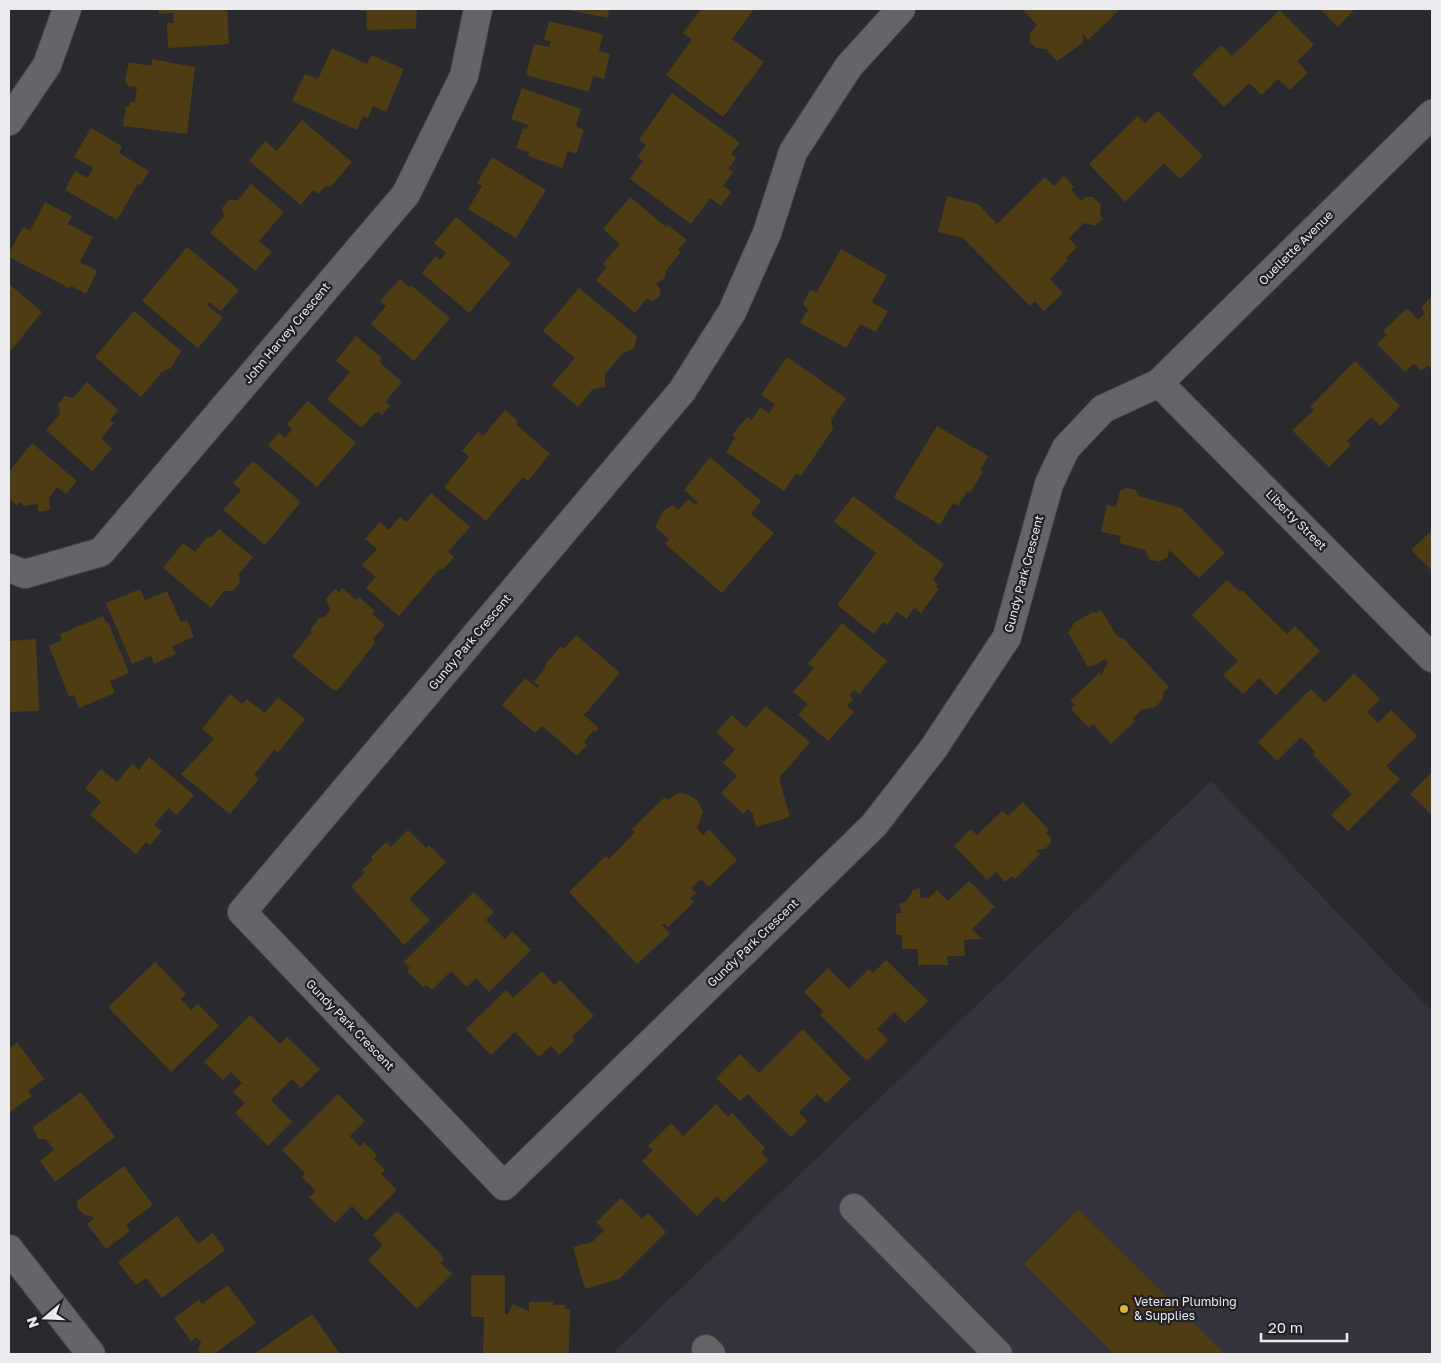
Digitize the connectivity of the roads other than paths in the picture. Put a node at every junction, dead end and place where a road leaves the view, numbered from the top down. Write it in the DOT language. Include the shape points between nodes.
graph roads {
  1 [pos="67,9"];
  2 [pos="478,9"];
  3 [pos="902,9"];
  4 [pos="1432,114"];
  5 [pos="9,121"];
  6 [pos="1159,383"];
  7 [pos="9,568"];
  8 [pos="1432,658"];
  9 [pos="854,1208"];
  10 [pos="9,1249"];
  11 [pos="91,1354"];
  12 [pos="998,1354"];
  1 -- 5 [label="street" via="47,65"];
  2 -- 7 [label="street, John Harvey Crescent" via="464,76 406,194 101,552 25,574"];
  3 -- 6 [label="street, Gundy Park Crescent" via="849,66 793,152 767,233 732,312 682,391 242,912 504,1186 874,825 933,748 1007,637 1049,484 1066,448 1104,409"];
  4 -- 6 [label="street, Ouellette Avenue"];
  6 -- 8 [label="street, Liberty Street"];
  9 -- 12 [label="street"];
  10 -- 11 [label="street"];
}
